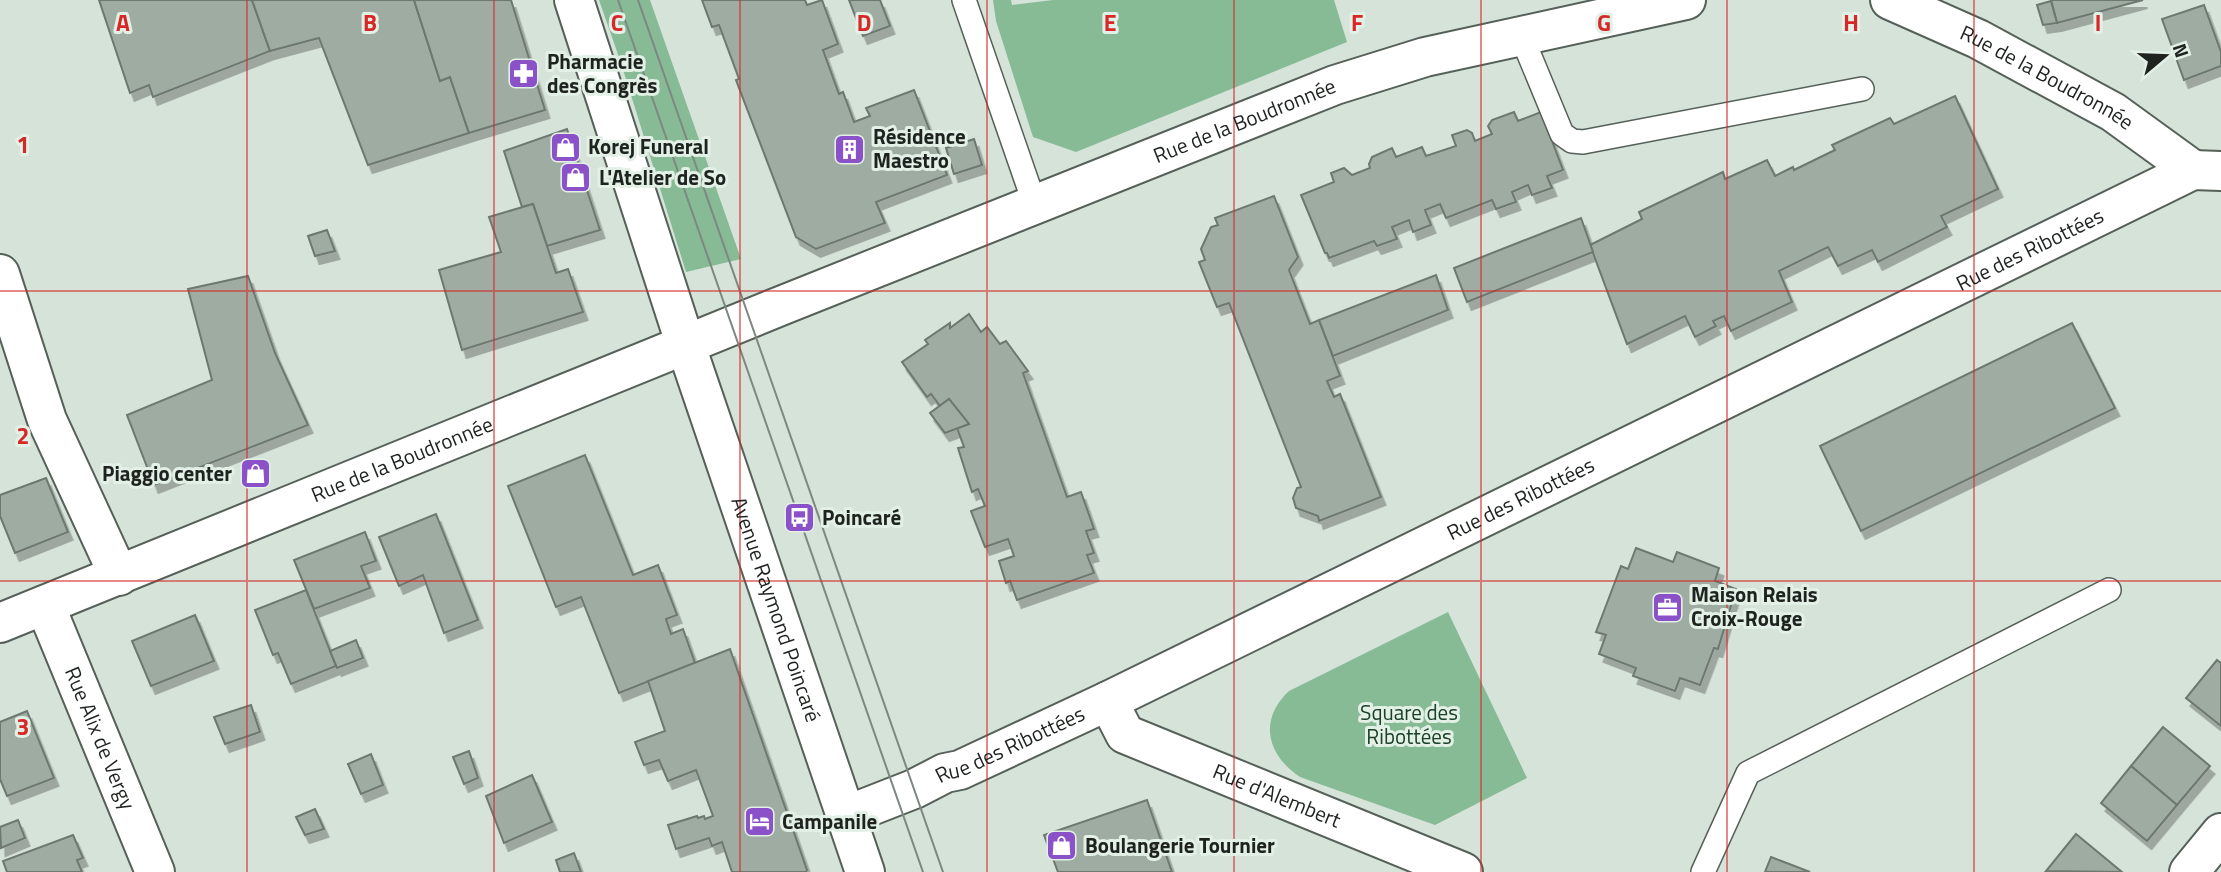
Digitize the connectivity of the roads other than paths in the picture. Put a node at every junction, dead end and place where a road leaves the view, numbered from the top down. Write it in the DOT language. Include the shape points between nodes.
graph roads {
  1 [pos="574,0"];
  2 [pos="964,0"];
  3 [pos="1686,0"];
  4 [pos="1889,0"];
  5 [pos="1521,35"];
  6 [pos="1862,89"];
  7 [pos="2207,171"];
  8 [pos="1035,205"];
  9 [pos="0,274"];
  10 [pos="685,346"];
  11 [pos="118,576"];
  12 [pos="2109,590"];
  13 [pos="45,605"];
  14 [pos="0,623"];
  15 [pos="1108,701"];
  16 [pos="845,816"];
  17 [pos="2221,833"];
  18 [pos="155,872"];
  19 [pos="865,872"];
  20 [pos="1463,872"];
  21 [pos="1703,872"];
  22 [pos="2189,872"];
  1 -- 10 [label="street, Avenue Raymond Poincaré"];
  2 -- 8 [label="lane"];
  3 -- 5 [label="street, Rue de la Boudronnée"];
  4 -- 7 [label="street, Rue de la Boudronnée" via="1979,39 2113,112"];
  5 -- 6 [label="lane" via="1562,134 1572,141"];
  5 -- 8 [label="street, Rue de la Boudronnée" via="1335,85"];
  7 -- 15 [label="street, Rue des Ribottées"];
  8 -- 10 [label="street, Rue de la Boudronnée"];
  9 -- 11 [label="street" via="47,420"];
  10 -- 11 [label="street, Rue de la Boudronnée"];
  10 -- 16 [label="street, Avenue Raymond Poincaré"];
  11 -- 13 [label="street, Rue de la Boudronnée"];
  12 -- 21 [label="lane" via="1748,773"];
  13 -- 14 [label="street, Rue de la Boudronnée"];
  13 -- 18 [label="street, Rue Alix de Vergy"];
  15 -- 16 [label="street, Rue des Ribottées" via="960,770"];
  15 -- 20 [label="street, Rue d'Alembert" via="1125,734"];
  16 -- 19 [label="street, Avenue Raymond Poincaré"];
  17 -- 22 [label="street"];
}
